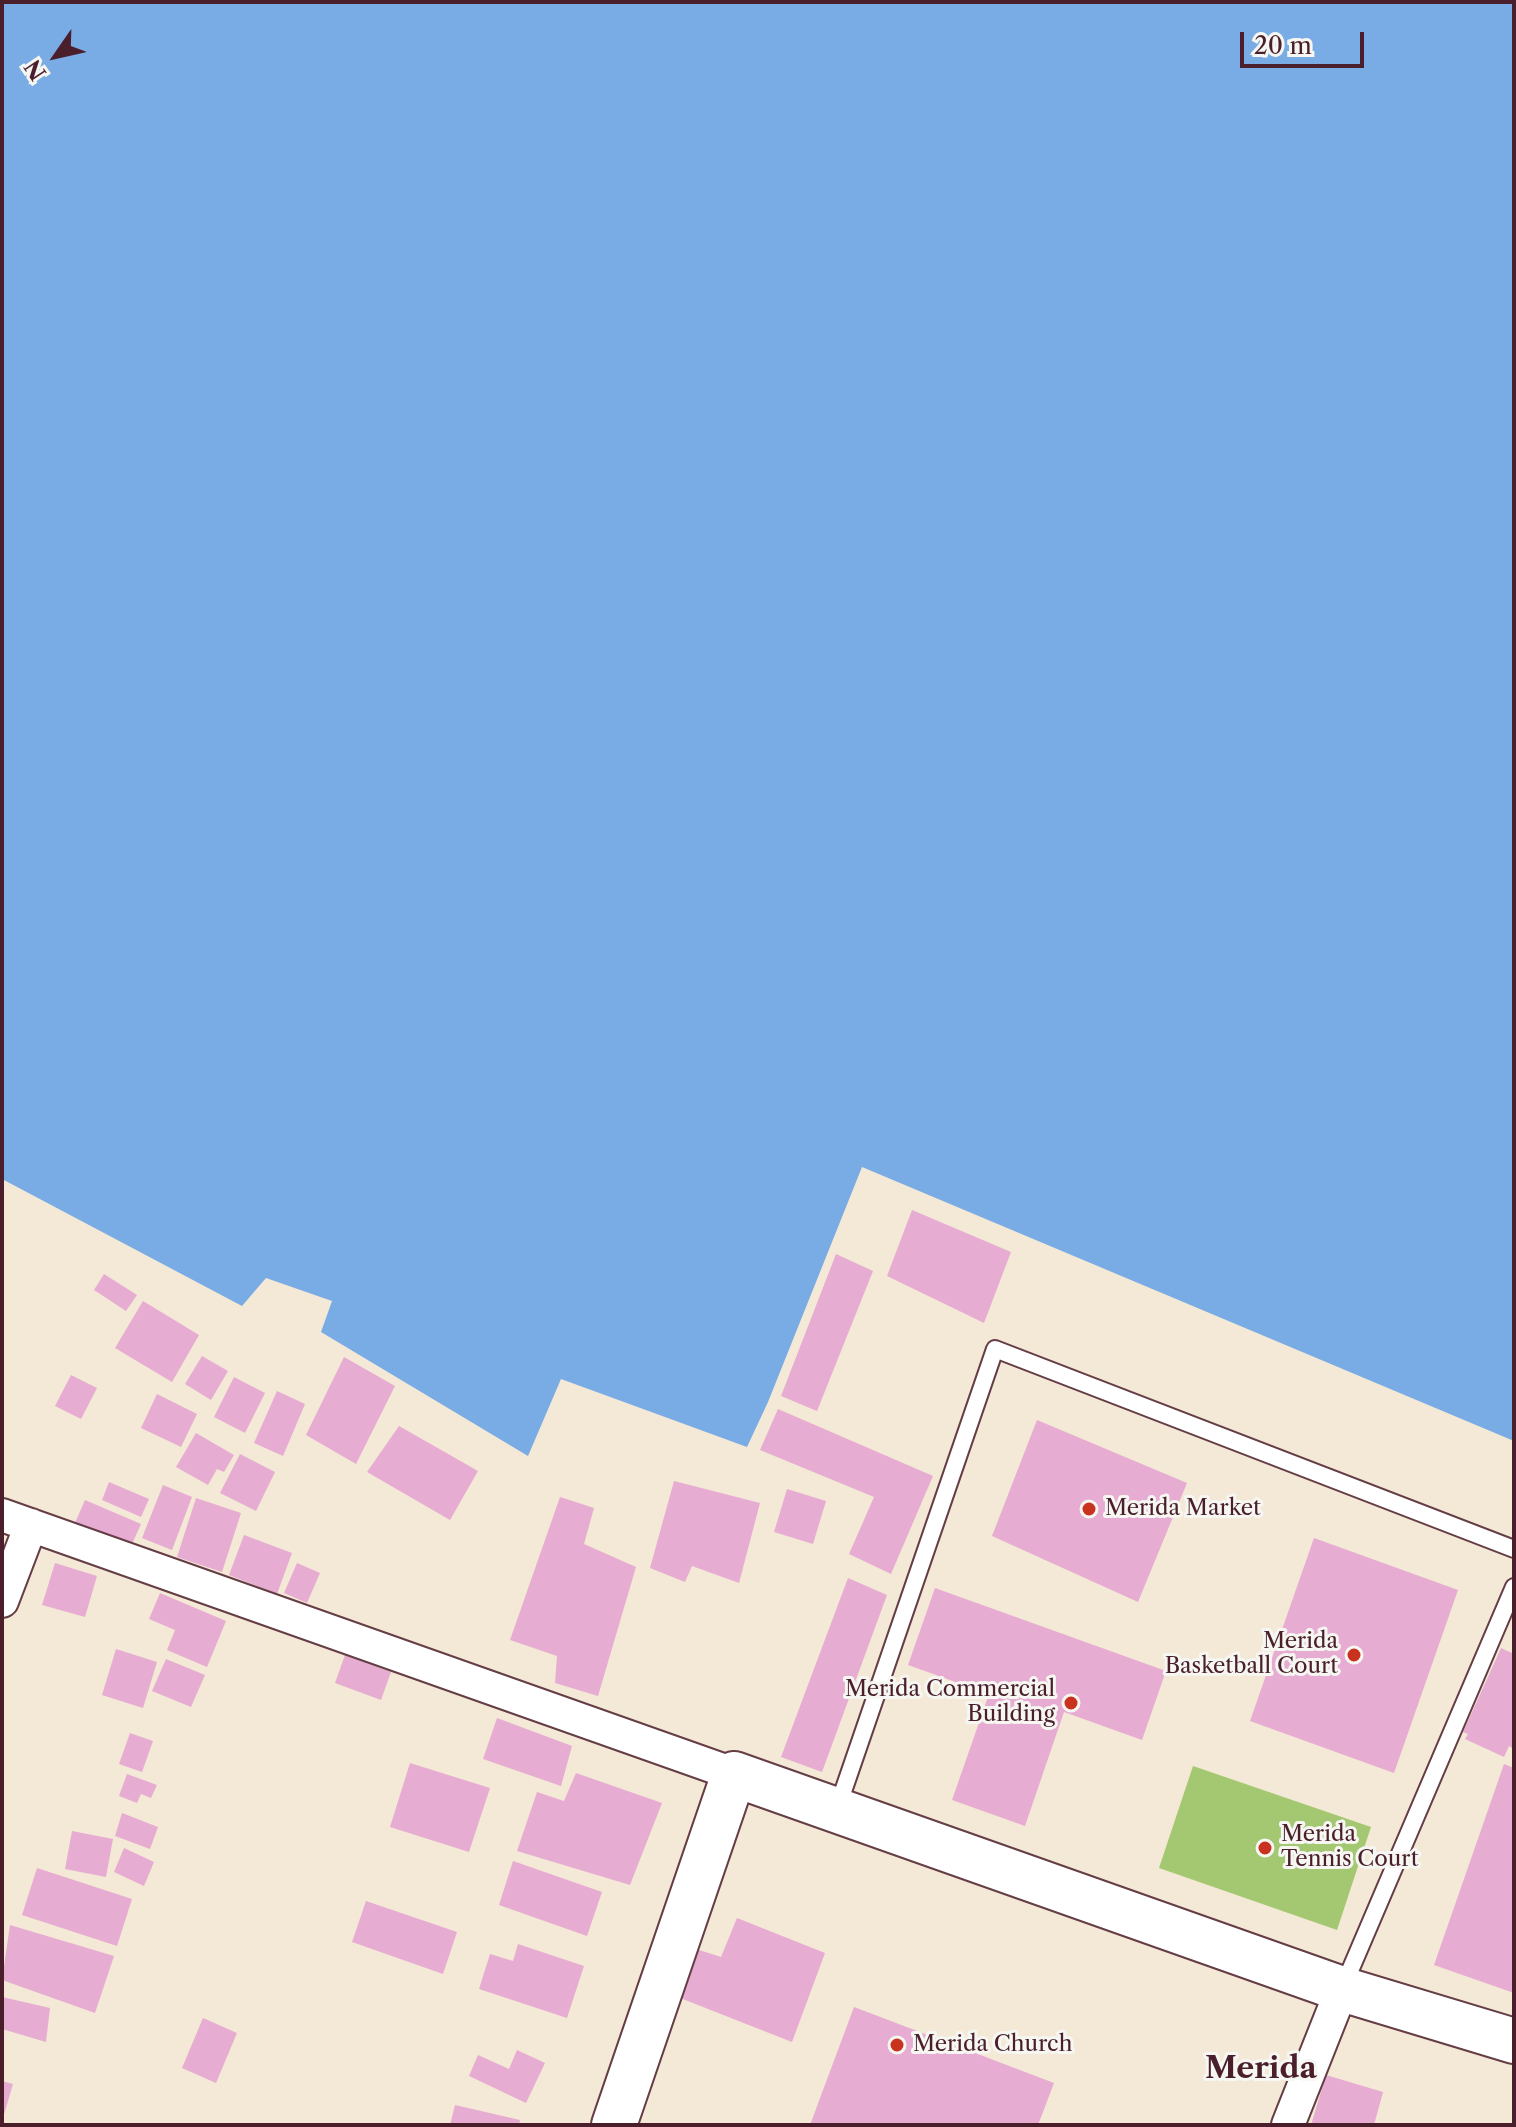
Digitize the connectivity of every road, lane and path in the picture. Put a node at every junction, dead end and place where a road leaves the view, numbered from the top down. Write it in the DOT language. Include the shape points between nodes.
graph roads {
  1 [pos="16,1520"];
  2 [pos="1514,1549"];
  3 [pos="1514,1587"];
  4 [pos="2,1601"];
  5 [pos="734,1774"];
  6 [pos="837,1810"];
  7 [pos="1342,1989"];
  8 [pos="1514,2041"];
  9 [pos="614,2125"];
  10 [pos="1288,2125"];
  1 -- 4 [label="street"];
  1 -- 5 [label="street"];
  2 -- 6 [label="lane" via="995,1349"];
  3 -- 7 [label="lane"];
  5 -- 6 [label="street"];
  5 -- 9 [label="street"];
  6 -- 7 [label="street"];
  7 -- 8 [label="street"];
  7 -- 10 [label="street"];
}
